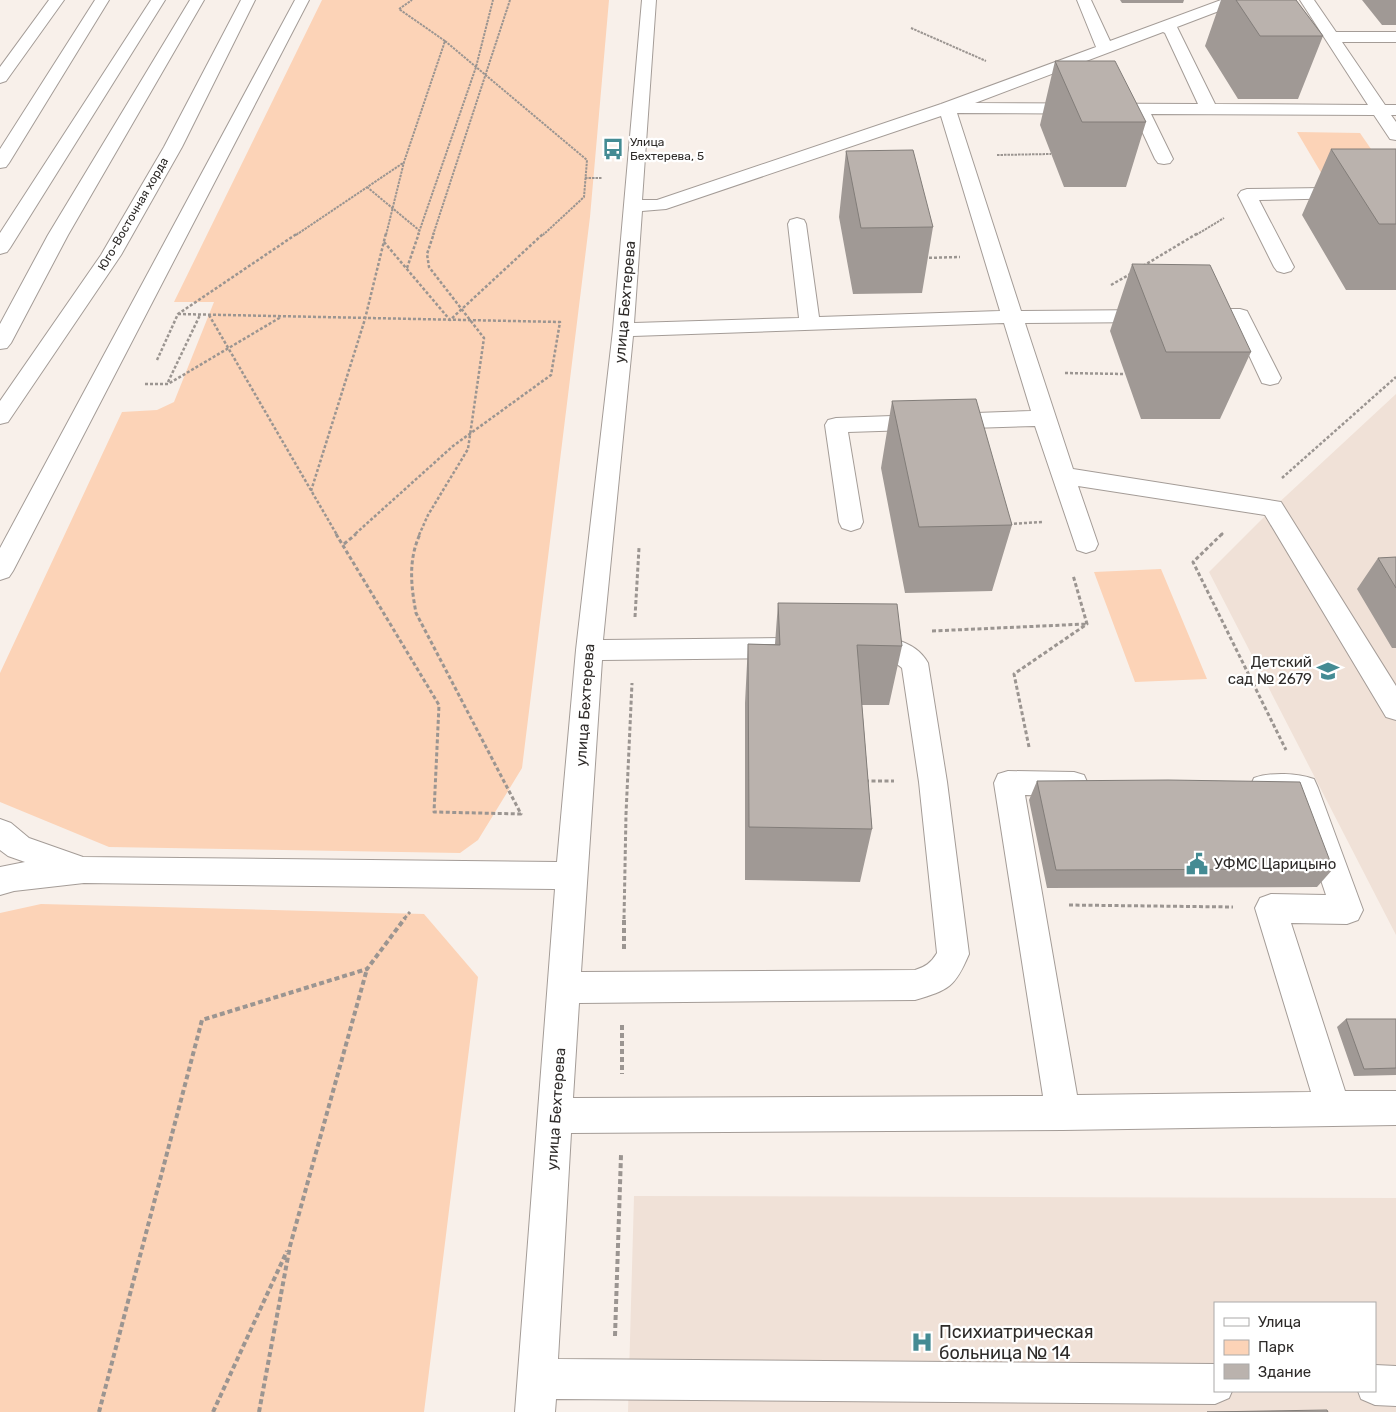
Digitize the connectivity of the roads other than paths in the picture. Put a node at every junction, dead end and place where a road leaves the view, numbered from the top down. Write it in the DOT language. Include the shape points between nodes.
graph roads {
  1 [pos="57,0"];
  2 [pos="102,0"];
  3 [pos="158,0"];
  4 [pos="197,0"];
  5 [pos="248,0"];
  6 [pos="302,0"];
  7 [pos="649,0"];
  8 [pos="1084,0"];
  9 [pos="1235,0"];
  10 [pos="1307,0"];
  11 [pos="1210,4"];
  12 [pos="1164,28"];
  13 [pos="1332,37"];
  14 [pos="1396,37"];
  15 [pos="1105,48"];
  16 [pos="0,78"];
  17 [pos="947,108"];
  18 [pos="1140,109"];
  19 [pos="1209,109"];
  20 [pos="1388,110"];
  21 [pos="1396,135"];
  22 [pos="1164,158"];
  23 [pos="0,163"];
  24 [pos="1396,192"];
  25 [pos="634,206"];
  26 [pos="797,224"];
  27 [pos="0,248"];
  28 [pos="1284,267"];
  29 [pos="1012,317"];
  30 [pos="810,324"];
  31 [pos="623,330"];
  32 [pos="0,343"];
  33 [pos="1270,378"];
  34 [pos="0,417"];
  35 [pos="1044,418"];
  36 [pos="1064,476"];
  37 [pos="851,522"];
  38 [pos="1086,544"];
  39 [pos="0,571"];
  40 [pos="589,650"];
  41 [pos="1396,709"];
  42 [pos="1096,784"];
  43 [pos="1235,786"];
  44 [pos="0,832"];
  45 [pos="84,870"];
  46 [pos="571,876"];
  47 [pos="0,881"];
  48 [pos="564,988"];
  49 [pos="1396,1108"];
  50 [pos="1333,1109"];
  51 [pos="1063,1113"];
  52 [pos="555,1116"];
  53 [pos="1214,1384"];
  54 [pos="1376,1386"];
  55 [pos="1396,1386"];
  56 [pos="536,1395"];
  1 -- 16 [label="street"];
  2 -- 23 [label="street"];
  3 -- 27 [label="street"];
  4 -- 32 [label="street" via="58,235"];
  5 -- 34 [label="street, Юго-Восточная хорда" via="173,146 111,255"];
  6 -- 39 [label="street"];
  7 -- 25 [label="street, улица Бехтерева"];
  8 -- 15 [label="street"];
  9 -- 11 [label="street"];
  10 -- 13 [label="street"];
  11 -- 12 [label="street"];
  12 -- 15 [label="street"];
  12 -- 19 [label="street" via="1171,30"];
  13 -- 14 [label="street"];
  13 -- 20 [label="street"];
  15 -- 17 [label="street"];
  17 -- 18 [label="street"];
  17 -- 25 [label="street" via="659,205"];
  17 -- 29 [label="street"];
  18 -- 19 [label="street"];
  18 -- 22 [label="street"];
  19 -- 20 [label="street"];
  20 -- 21 [label="street"];
  24 -- 28 [label="street" via="1247,195"];
  25 -- 31 [label="street, улица Бехтерева"];
  26 -- 30 [label="street"];
  29 -- 30 [label="street"];
  29 -- 33 [label="street" via="1240,315"];
  29 -- 35 [label="street"];
  30 -- 31 [label="street"];
  31 -- 40 [label="street, улица Бехтерева"];
  35 -- 36 [label="street"];
  35 -- 37 [label="street" via="836,425"];
  36 -- 38 [label="street"];
  36 -- 41 [label="street" via="1273,508"];
  40 -- 46 [label="street, улица Бехтерева"];
  40 -- 48 [label="street" via="885,647 902,651 914,663 933,782 953,954 947,969 936,979 915,985"];
  42 -- 51 [label="street" via="1008,783"];
  43 -- 50 [label="street" via="1304,788 1347,910 1271,908"];
  44 -- 45 [label="street" via="19,847"];
  45 -- 46 [label="street"];
  45 -- 47 [label="street"];
  46 -- 48 [label="street, улица Бехтерева"];
  48 -- 52 [label="street, улица Бехтерева"];
  49 -- 50 [label="street"];
  50 -- 51 [label="street"];
  51 -- 52 [label="street"];
  52 -- 56 [label="street, улица Бехтерева"];
  53 -- 56 [label="street" via="613,1380"];
  54 -- 55 [label="street"];
}
